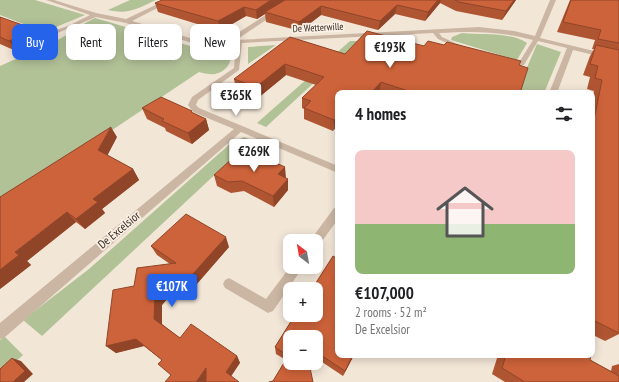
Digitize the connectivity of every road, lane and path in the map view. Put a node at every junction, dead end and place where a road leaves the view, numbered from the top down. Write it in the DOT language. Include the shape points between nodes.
graph roads {
  1 [pos="53,0"];
  2 [pos="170,0"];
  3 [pos="293,0"];
  4 [pos="553,0"];
  5 [pos="95,16"];
  6 [pos="127,21"];
  7 [pos="58,31"];
  8 [pos="434,31"];
  9 [pos="240,35"];
  10 [pos="536,38"];
  11 [pos="190,40"];
  12 [pos="240,42"];
  13 [pos="571,47"];
  14 [pos="467,49"];
  15 [pos="500,58"];
  16 [pos="619,59"];
  17 [pos="238,60"];
  18 [pos="554,90"];
  19 [pos="239,129"];
  20 [pos="335,169"];
  21 [pos="335,215"];
  22 [pos="321,234"];
  23 [pos="292,274"];
  24 [pos="229,284"];
  25 [pos="0,332"];
  1 -- 5 [label="street, De Wetterwille"];
  2 -- 6 [label="street"];
  3 -- 9 [label="street"];
  4 -- 10 [label="street"];
  5 -- 6 [label="street, De Wetterwille"];
  5 -- 7 [label="street"];
  6 -- 11 [label="street, De Wetterwille"];
  8 -- 10 [label="street, De Wetterwille" via="479,29"];
  8 -- 12 [label="street, De Wetterwille"];
  8 -- 14 [label="street" via="451,44"];
  10 -- 13 [label="street, De Wetterwille"];
  10 -- 15 [label="street" via="522,64"];
  13 -- 16 [label="street, De Wetterwille"];
  13 -- 18 [label="street"];
  17 -- 19 [label="street" via="237,69 195,99 192,105 196,110"];
  19 -- 20 [label="street"];
  19 -- 25 [label="street, De Excelsior"];
  21 -- 22 [label="street"];
  23 -- 24 [label="street" via="268,307"];
}
